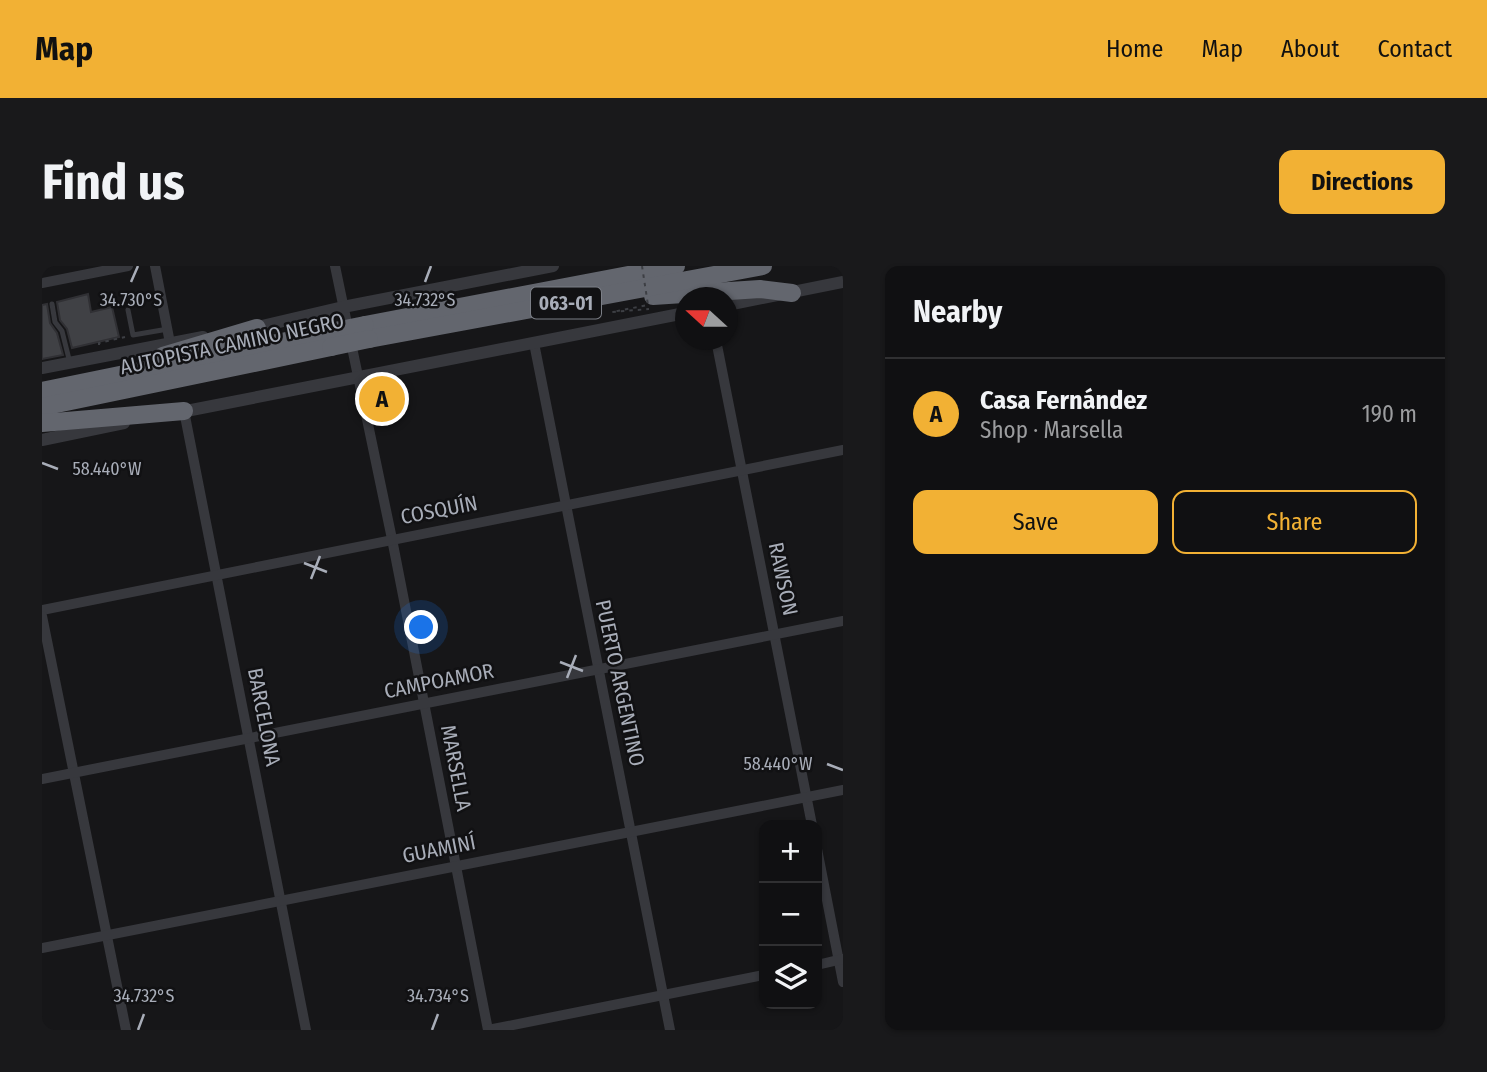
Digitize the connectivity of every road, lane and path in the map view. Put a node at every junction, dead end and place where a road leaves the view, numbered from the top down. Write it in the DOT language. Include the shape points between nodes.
graph roads {
  1 [pos="128,266"];
  2 [pos="156,266"];
  3 [pos="335,266"];
  4 [pos="553,266"];
  5 [pos="642,266"];
  6 [pos="676,266"];
  7 [pos="763,266"];
  8 [pos="518,269"];
  9 [pos="843,282"];
  10 [pos="42,283"];
  11 [pos="792,293"];
  12 [pos="523,294"];
  13 [pos="579,300"];
  14 [pos="738,303"];
  15 [pos="52,304"];
  16 [pos="343,307"];
  17 [pos="128,310"];
  18 [pos="649,310"];
  19 [pos="675,315"];
  20 [pos="257,328"];
  21 [pos="168,329"];
  22 [pos="367,332"];
  23 [pos="133,335"];
  24 [pos="330,339"];
  25 [pos="170,343"];
  26 [pos="534,343"];
  27 [pos="101,350"];
  28 [pos="718,350"];
  29 [pos="70,363"];
  30 [pos="42,368"];
  31 [pos="358,377"];
  32 [pos="42,389"];
  33 [pos="42,407"];
  34 [pos="184,411"];
  35 [pos="42,423"];
  36 [pos="42,440"];
  37 [pos="843,450"];
  38 [pos="741,471"];
  39 [pos="565,505"];
  40 [pos="392,539"];
  41 [pos="218,576"];
  42 [pos="42,610"];
  43 [pos="42,616"];
  44 [pos="843,621"];
  45 [pos="774,634"];
  46 [pos="597,670"];
  47 [pos="424,704"];
  48 [pos="248,738"];
  49 [pos="74,772"];
  50 [pos="42,779"];
  51 [pos="843,790"];
  52 [pos="807,797"];
  53 [pos="811,820"];
  54 [pos="632,831"];
  55 [pos="456,865"];
  56 [pos="822,872"];
  57 [pos="281,900"];
  58 [pos="106,936"];
  59 [pos="42,948"];
  60 [pos="841,960"];
  61 [pos="822,964"];
  62 [pos="759,976"];
  63 [pos="843,982"];
  64 [pos="663,995"];
  65 [pos="126,1030"];
  66 [pos="306,1030"];
  67 [pos="488,1030"];
  68 [pos="670,1030"];
  1 -- 10 [label="street"];
  2 -- 21 [label="street"];
  3 -- 16 [label="street, MARSELLA"];
  4 -- 8 [label="street"];
  5 -- 12 [label="highway"];
  5 -- 18 [label="path, bridge" via="648,304 612,312"];
  6 -- 12 [label="highway, AUTOPISTA CAMINO NEGRO / 063-01"];
  7 -- 13 [label="highway, AUTOPISTA CAMINO NEGRO / 063-01"];
  8 -- 16 [label="street"];
  9 -- 11 [label="street"];
  11 -- 13 [label="highway" via="760,289"];
  11 -- 14 [label="street"];
  12 -- 22 [label="highway, AUTOPISTA CAMINO NEGRO / 063-01"];
  13 -- 22 [label="highway, AUTOPISTA CAMINO NEGRO / 063-01"];
  15 -- 29 [label="lane"];
  16 -- 20 [label="street"];
  16 -- 31 [label="street, MARSELLA"];
  17 -- 23 [label="lane"];
  19 -- 26 [label="street"];
  20 -- 25 [label="street"];
  20 -- 32 [label="highway"];
  21 -- 23 [label="lane"];
  21 -- 25 [label="street"];
  22 -- 24 [label="highway, AUTOPISTA CAMINO NEGRO / 063-01, bridge"];
  23 -- 27 [label="path" via="99,343"];
  24 -- 32 [label="highway, AUTOPISTA CAMINO NEGRO / 063-01"];
  24 -- 33 [label="highway, AUTOPISTA CAMINO NEGRO / 063-01"];
  25 -- 29 [label="street"];
  26 -- 31 [label="street"];
  26 -- 39 [label="street, PUERTO ARGENTINO"];
  28 -- 38 [label="street, RAWSON"];
  29 -- 30 [label="street"];
  31 -- 34 [label="street"];
  31 -- 40 [label="street, MARSELLA"];
  34 -- 35 [label="highway"];
  34 -- 36 [label="street"];
  34 -- 41 [label="street, BARCELONA"];
  37 -- 38 [label="street, COSQUÍN"];
  38 -- 39 [label="street, COSQUÍN"];
  38 -- 45 [label="street, RAWSON"];
  39 -- 40 [label="street, COSQUÍN"];
  39 -- 46 [label="street, PUERTO ARGENTINO"];
  40 -- 41 [label="street, COSQUÍN"];
  40 -- 47 [label="street, MARSELLA"];
  41 -- 42 [label="street, COSQUÍN"];
  41 -- 48 [label="street, BARCELONA"];
  43 -- 49 [label="street"];
  44 -- 45 [label="street, CAMPOAMOR"];
  45 -- 46 [label="street, CAMPOAMOR"];
  45 -- 52 [label="street, RAWSON"];
  46 -- 47 [label="street, CAMPOAMOR"];
  46 -- 54 [label="street, PUERTO ARGENTINO"];
  47 -- 48 [label="street, CAMPOAMOR"];
  47 -- 55 [label="street, MARSELLA"];
  48 -- 49 [label="street, CAMPOAMOR"];
  48 -- 57 [label="street, BARCELONA"];
  49 -- 50 [label="street, CAMPOAMOR"];
  49 -- 58 [label="street"];
  51 -- 52 [label="street, GUAMINÍ"];
  52 -- 53 [label="street, RAWSON"];
  52 -- 54 [label="street, GUAMINÍ"];
  54 -- 55 [label="street, GUAMINÍ"];
  54 -- 64 [label="street, PUERTO ARGENTINO"];
  55 -- 57 [label="street, GUAMINÍ"];
  55 -- 67 [label="street, MARSELLA"];
  56 -- 60 [label="street"];
  57 -- 58 [label="street, GUAMINÍ"];
  57 -- 66 [label="street, BARCELONA"];
  58 -- 59 [label="street, GUAMINÍ"];
  58 -- 65 [label="street"];
  60 -- 61 [label="street"];
  60 -- 63 [label="street"];
  62 -- 64 [label="street"];
  64 -- 67 [label="street"];
  64 -- 68 [label="street, PUERTO ARGENTINO"];
}
